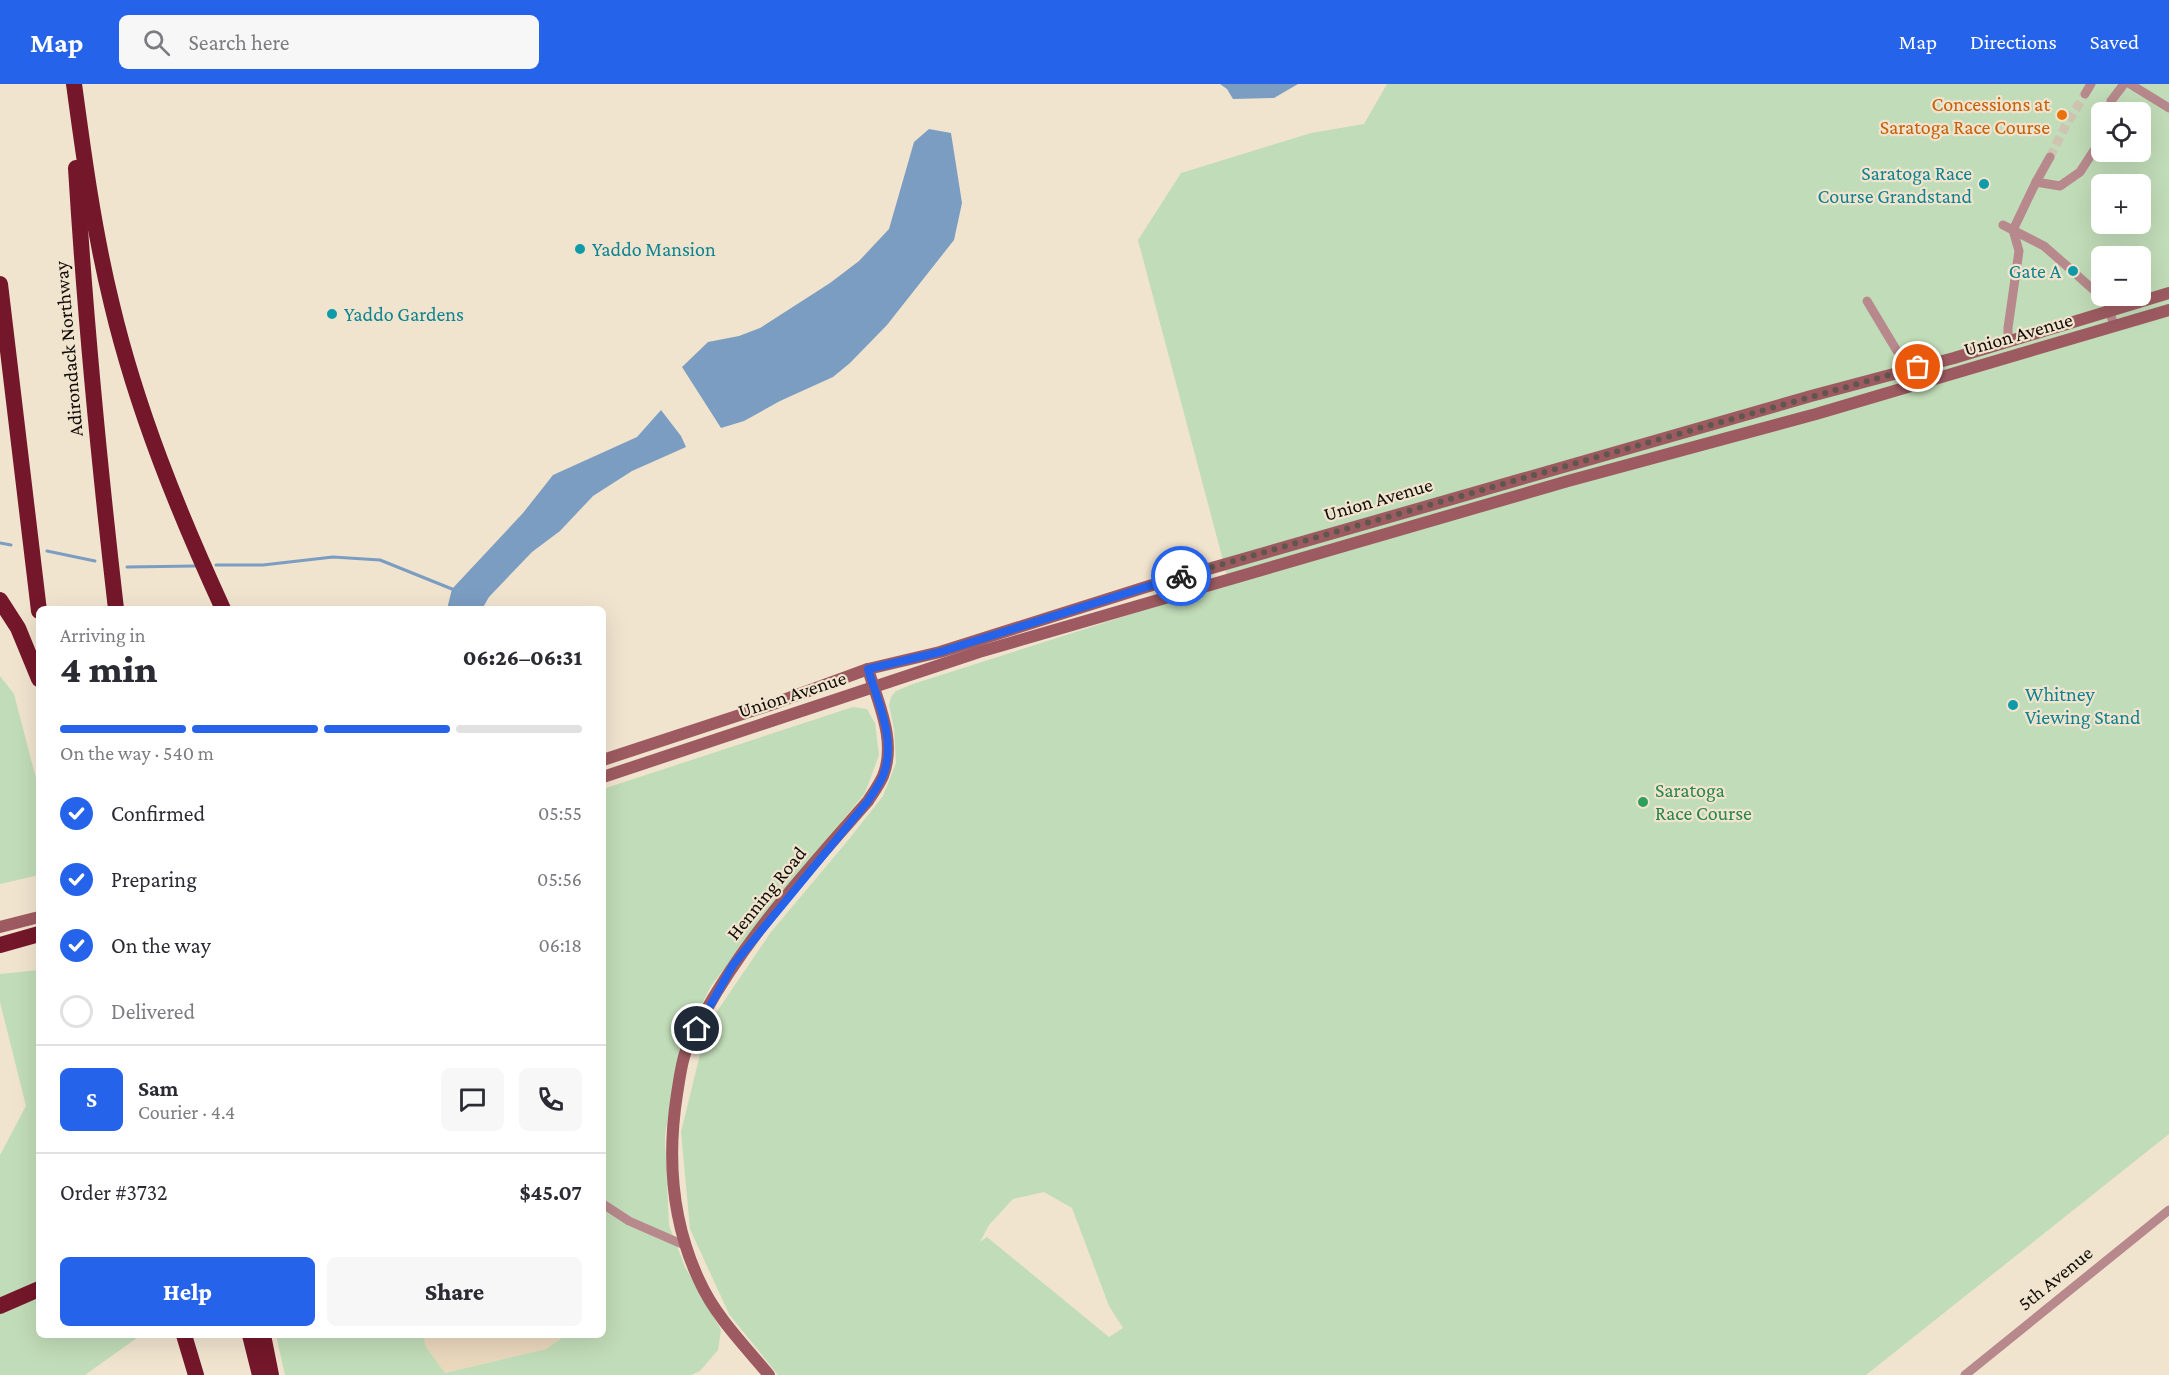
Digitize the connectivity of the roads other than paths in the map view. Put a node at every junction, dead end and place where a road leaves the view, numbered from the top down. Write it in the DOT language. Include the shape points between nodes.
graph roads {
  1 [pos="73,84"];
  2 [pos="2091,84"];
  3 [pos="2124,84"];
  4 [pos="2130,84"];
  5 [pos="2085,94"];
  6 [pos="2111,102"];
  7 [pos="2169,108"];
  8 [pos="2091,155"];
  9 [pos="2050,157"];
  10 [pos="2036,182"];
  11 [pos="2003,225"];
  12 [pos="2013,230"];
  13 [pos="2068,267"];
  14 [pos="2078,276"];
  15 [pos="0,284"];
  16 [pos="2169,293"];
  17 [pos="1867,301"];
  18 [pos="2169,310"];
  19 [pos="2110,311"];
  20 [pos="2114,326"];
  21 [pos="2008,341"];
  22 [pos="1897,351"];
  23 [pos="0,600"];
  24 [pos="38,606"];
  25 [pos="116,606"];
  26 [pos="222,606"];
  27 [pos="868,669"];
  28 [pos="36,672"];
  29 [pos="873,687"];
  30 [pos="606,759"];
  31 [pos="606,776"];
  32 [pos="36,918"];
  33 [pos="0,927"];
  34 [pos="36,933"];
  35 [pos="36,933"];
  36 [pos="0,939"];
  37 [pos="0,945"];
  38 [pos="606,1206"];
  39 [pos="2169,1210"];
  40 [pos="684,1245"];
  41 [pos="36,1290"];
  42 [pos="0,1306"];
  43 [pos="185,1338"];
  44 [pos="251,1338"];
  45 [pos="264,1338"];
  46 [pos="196,1375"];
  47 [pos="260,1375"];
  48 [pos="271,1375"];
  49 [pos="769,1375"];
  50 [pos="1965,1375"];
  1 -- 25 [label="highway, Adirondack Northway" via="85,313"];
  1 -- 26 [label="highway" via="93,214 123,346 165,474"];
  2 -- 5 [label="street"];
  3 -- 6 [label="street"];
  4 -- 7 [label="street"];
  8 -- 10 [label="street" via="2080,172 2060,186"];
  9 -- 10 [label="street"];
  10 -- 12 [label="street"];
  11 -- 12 [label="street"];
  12 -- 13 [label="street" via="2044,246"];
  12 -- 21 [label="street" via="2019,251"];
  14 -- 19 [label="street" via="2108,302"];
  15 -- 24 [label="highway"];
  16 -- 19 [label="main road, Union Avenue"];
  17 -- 22 [label="street"];
  18 -- 20 [label="main road, Union Avenue"];
  19 -- 20 [label="street"];
  19 -- 21 [label="main road, Union Avenue"];
  20 -- 29 [label="main road, Union Avenue" via="979,652"];
  21 -- 27 [label="main road, Union Avenue" via="1160,582 940,652"];
  23 -- 28 [label="highway" via="18,628"];
  27 -- 29 [label="main road, Henning Road"];
  27 -- 30 [label="main road, Union Avenue"];
  29 -- 31 [label="main road, Union Avenue"];
  29 -- 40 [label="main road, Henning Road" via="888,735 887,764 882,778 868,801 733,965 689,1043 681,1072 671,1167"];
  32 -- 33 [label="main road"];
  34 -- 36 [label="main road"];
  35 -- 37 [label="highway"];
  38 -- 40 [label="street" via="629,1221"];
  39 -- 50 [label="street, 5th Avenue"];
  40 -- 49 [label="main road, Henning Road" via="715,1309"];
  41 -- 42 [label="highway"];
  43 -- 46 [label="highway"];
  44 -- 47 [label="highway"];
  45 -- 48 [label="highway"];
}
